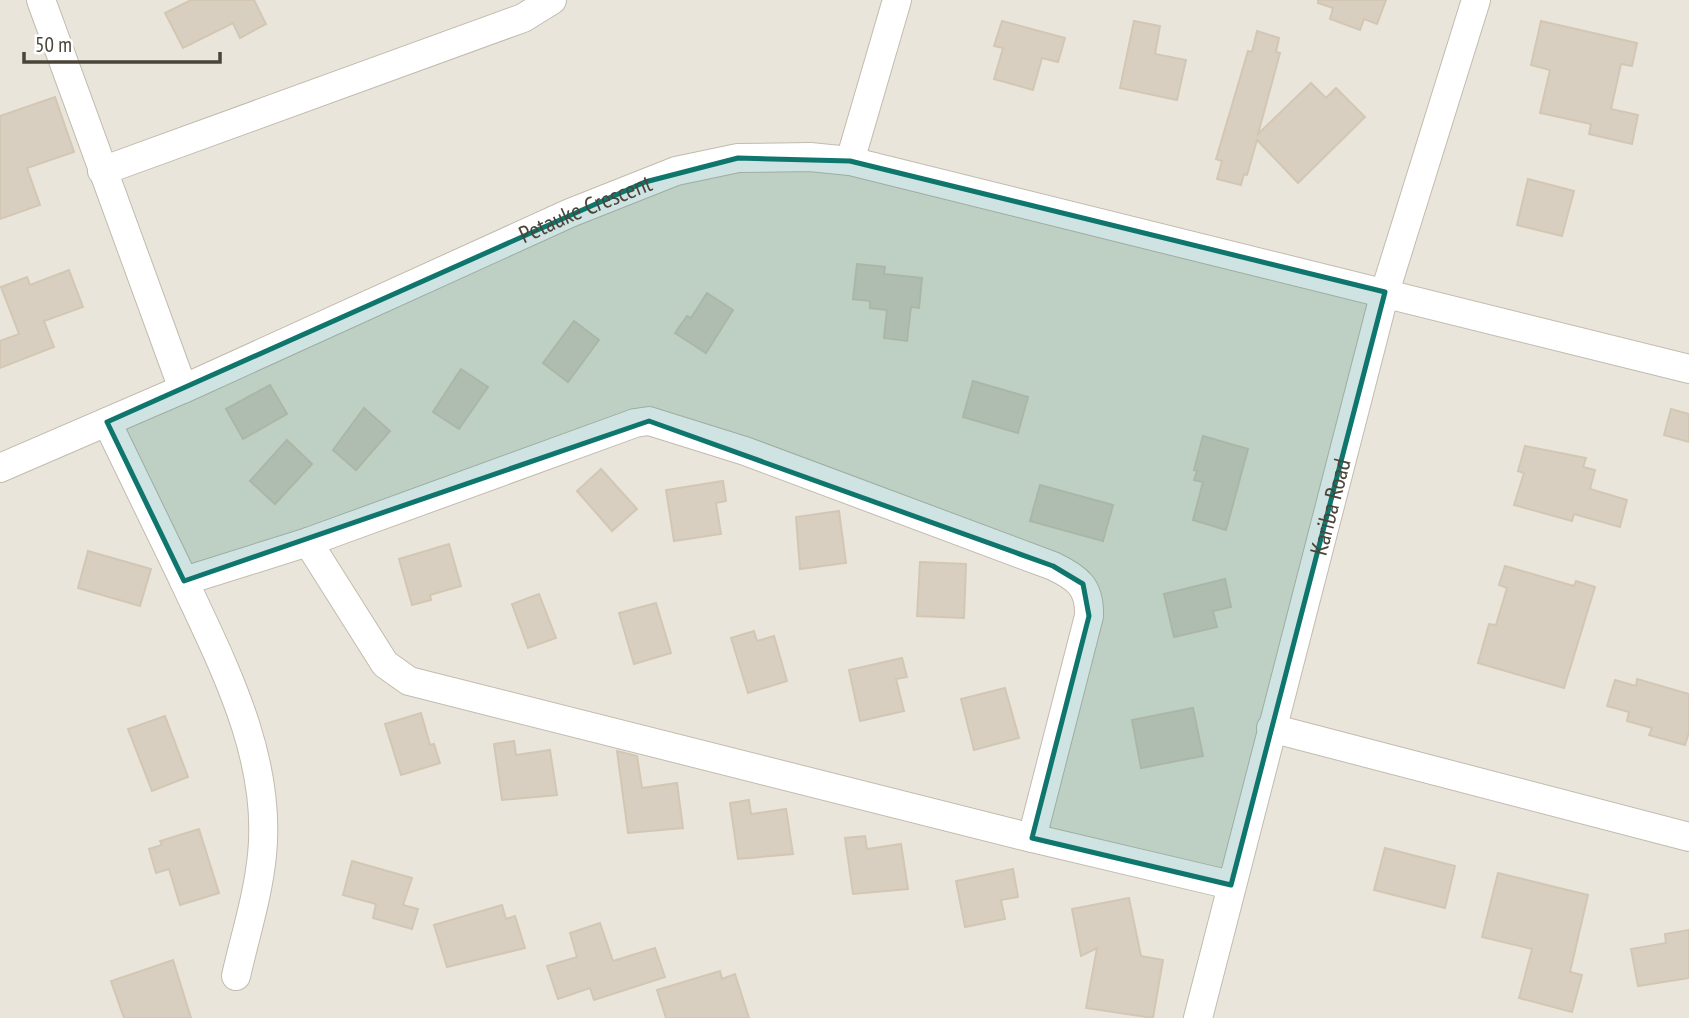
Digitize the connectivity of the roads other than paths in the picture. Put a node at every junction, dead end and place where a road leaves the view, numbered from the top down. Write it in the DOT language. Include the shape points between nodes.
graph roads {
  1 [pos="41,0"];
  2 [pos="552,0"];
  3 [pos="897,0"];
  4 [pos="1476,0"];
  5 [pos="850,161"];
  6 [pos="102,172"];
  7 [pos="1385,292"];
  8 [pos="1689,369"];
  9 [pos="183,389"];
  10 [pos="107,422"];
  11 [pos="0,468"];
  12 [pos="308,542"];
  13 [pos="184,581"];
  14 [pos="1271,728"];
  15 [pos="1689,837"];
  16 [pos="1032,838"];
  17 [pos="1231,885"];
  18 [pos="236,976"];
  19 [pos="1198,1018"];
  1 -- 6 [label="street"];
  2 -- 6 [label="street" via="516,20"];
  3 -- 5 [label="street"];
  4 -- 7 [label="street, Kariba Road"];
  5 -- 7 [label="street, Petauke Crescent"];
  5 -- 9 [label="street, Petauke Crescent" via="738,158 676,171 570,213"];
  6 -- 9 [label="street"];
  7 -- 8 [label="street, Petauke Crescent"];
  7 -- 14 [label="street, Kariba Road"];
  9 -- 10 [label="street, Petauke Crescent"];
  10 -- 11 [label="street, Petauke Crescent"];
  10 -- 13 [label="street"];
  12 -- 13 [label="street"];
  12 -- 16 [label="street" via="386,664 409,681"];
  12 -- 16 [label="street" via="649,421 745,451 1053,566 1083,584 1090,599 1089,616"];
  13 -- 18 [label="street" via="240,710 260,779 262,857"];
  14 -- 15 [label="street"];
  14 -- 17 [label="street, Kariba Road"];
  16 -- 17 [label="street"];
  17 -- 19 [label="street, Kariba Road"];
}
